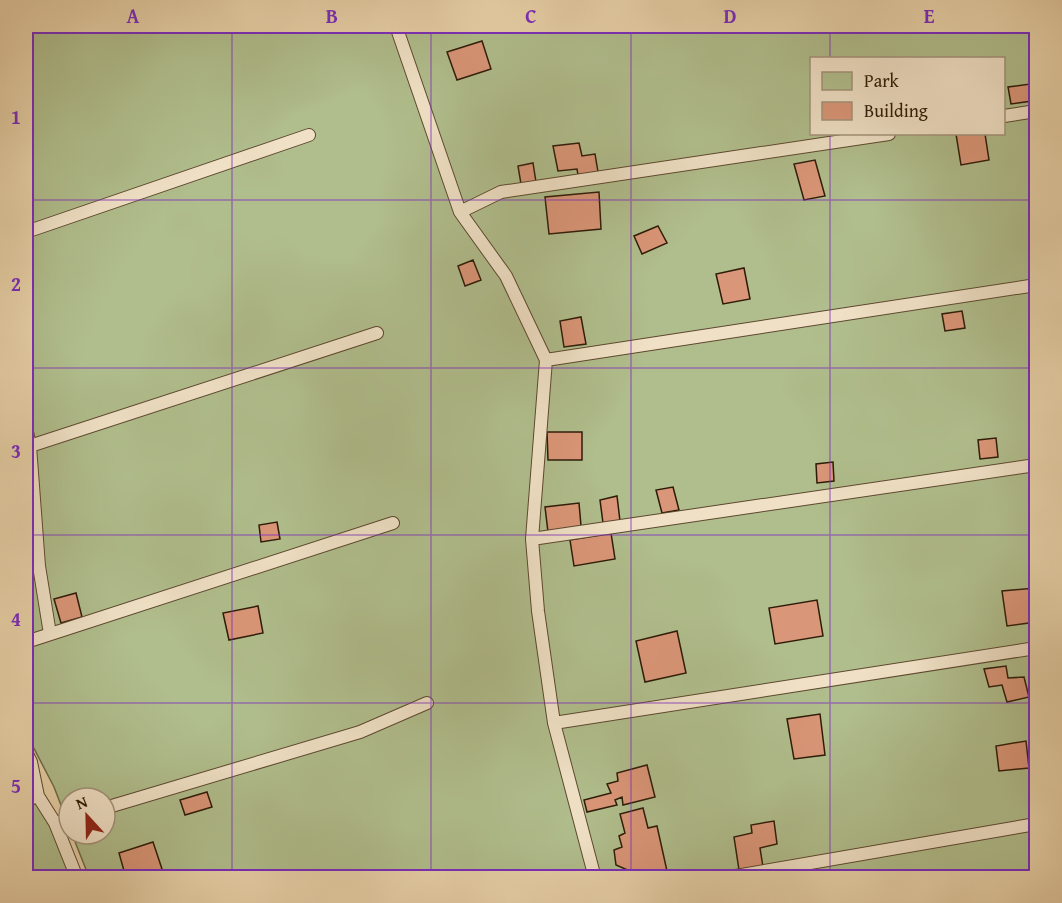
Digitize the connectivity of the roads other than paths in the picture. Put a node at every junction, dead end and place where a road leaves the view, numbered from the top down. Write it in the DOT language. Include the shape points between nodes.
graph roads {
  1 [pos="396,26"];
  2 [pos="1036,111"];
  3 [pos="1005,116"];
  4 [pos="309,135"];
  5 [pos="882,135"];
  6 [pos="460,212"];
  7 [pos="26,232"];
  8 [pos="1036,285"];
  9 [pos="377,333"];
  10 [pos="546,360"];
  11 [pos="26,427"];
  12 [pos="30,446"];
  13 [pos="1036,465"];
  14 [pos="393,523"];
  15 [pos="532,539"];
  16 [pos="50,634"];
  17 [pos="26,642"];
  18 [pos="1036,648"];
  19 [pos="427,703"];
  20 [pos="554,723"];
  21 [pos="26,752"];
  22 [pos="39,796"];
  23 [pos="26,800"];
  24 [pos="117,804"];
  25 [pos="55,823"];
  26 [pos="1036,824"];
  27 [pos="77,878"];
  28 [pos="595,878"];
  29 [pos="724,878"];
  1 -- 6 [label="lane"];
  2 -- 3 [label="lane"];
  4 -- 7 [label="lane"];
  5 -- 6 [label="lane" via="501,192"];
  6 -- 10 [label="lane" via="506,276"];
  8 -- 10 [label="lane"];
  9 -- 12 [label="lane"];
  10 -- 15 [label="lane"];
  11 -- 12 [label="lane"];
  12 -- 16 [label="lane" via="39,566"];
  13 -- 15 [label="lane"];
  14 -- 16 [label="lane"];
  15 -- 20 [label="lane"];
  16 -- 17 [label="lane"];
  18 -- 20 [label="lane"];
  19 -- 24 [label="lane" via="360,732"];
  20 -- 28 [label="lane"];
  21 -- 22 [label="lane"];
  22 -- 23 [label="lane"];
  22 -- 25 [label="lane"];
  25 -- 27 [label="lane"];
  26 -- 29 [label="lane"];
}
